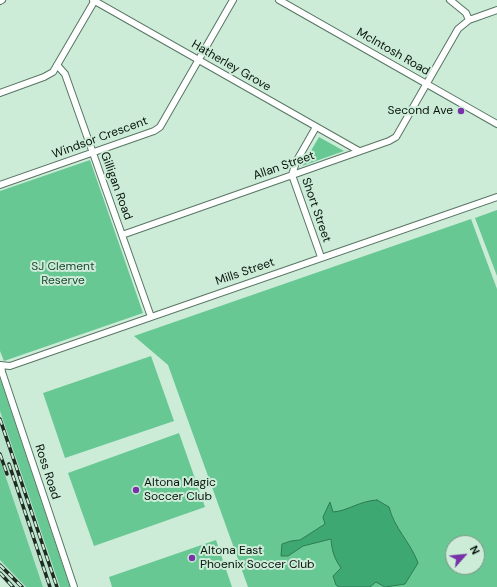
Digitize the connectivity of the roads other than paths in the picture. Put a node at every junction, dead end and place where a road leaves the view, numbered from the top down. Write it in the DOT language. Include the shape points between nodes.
graph roads {
  1 [pos="94,0"];
  2 [pos="233,0"];
  3 [pos="279,0"];
  4 [pos="450,0"];
  5 [pos="497,10"];
  6 [pos="469,20"];
  7 [pos="198,60"];
  8 [pos="57,65"];
  9 [pos="426,84"];
  10 [pos="0,93"];
  11 [pos="497,124"];
  12 [pos="316,128"];
  13 [pos="358,151"];
  14 [pos="93,152"];
  15 [pos="292,175"];
  16 [pos="0,185"];
  17 [pos="497,197"];
  18 [pos="122,235"];
  19 [pos="321,258"];
  20 [pos="150,317"];
  21 [pos="1,365"];
  22 [pos="74,587"];
  1 -- 7 [label="street, Hatherley Grove"];
  1 -- 8 [label="street"];
  2 -- 7 [label="street, Windsor Crescent"];
  3 -- 9 [label="street, McIntosh Road"];
  4 -- 6 [label="street"];
  5 -- 6 [label="street"];
  6 -- 9 [label="street, Allan Street" via="458,29"];
  7 -- 12 [label="street, Hatherley Grove"];
  7 -- 14 [label="street, Windsor Crescent" via="160,127"];
  8 -- 10 [label="street" via="50,75"];
  8 -- 14 [label="street, Gilligan Road" via="65,74"];
  9 -- 11 [label="street, McIntosh Road"];
  9 -- 13 [label="street, Allan Street" via="396,137"];
  12 -- 13 [label="street, Hatherley Grove"];
  12 -- 15 [label="street, Short Street" via="296,162"];
  13 -- 15 [label="street, Allan Street"];
  14 -- 16 [label="street, Windsor Crescent"];
  14 -- 18 [label="street, Gilligan Road"];
  15 -- 18 [label="street, Allan Street"];
  15 -- 19 [label="street, Short Street"];
  17 -- 19 [label="street, Mills Street"];
  18 -- 20 [label="street, Gilligan Road"];
  19 -- 20 [label="street, Mills Street"];
  20 -- 21 [label="street, Mills Street" via="10,366"];
  21 -- 22 [label="street, Ross Road"];
}
